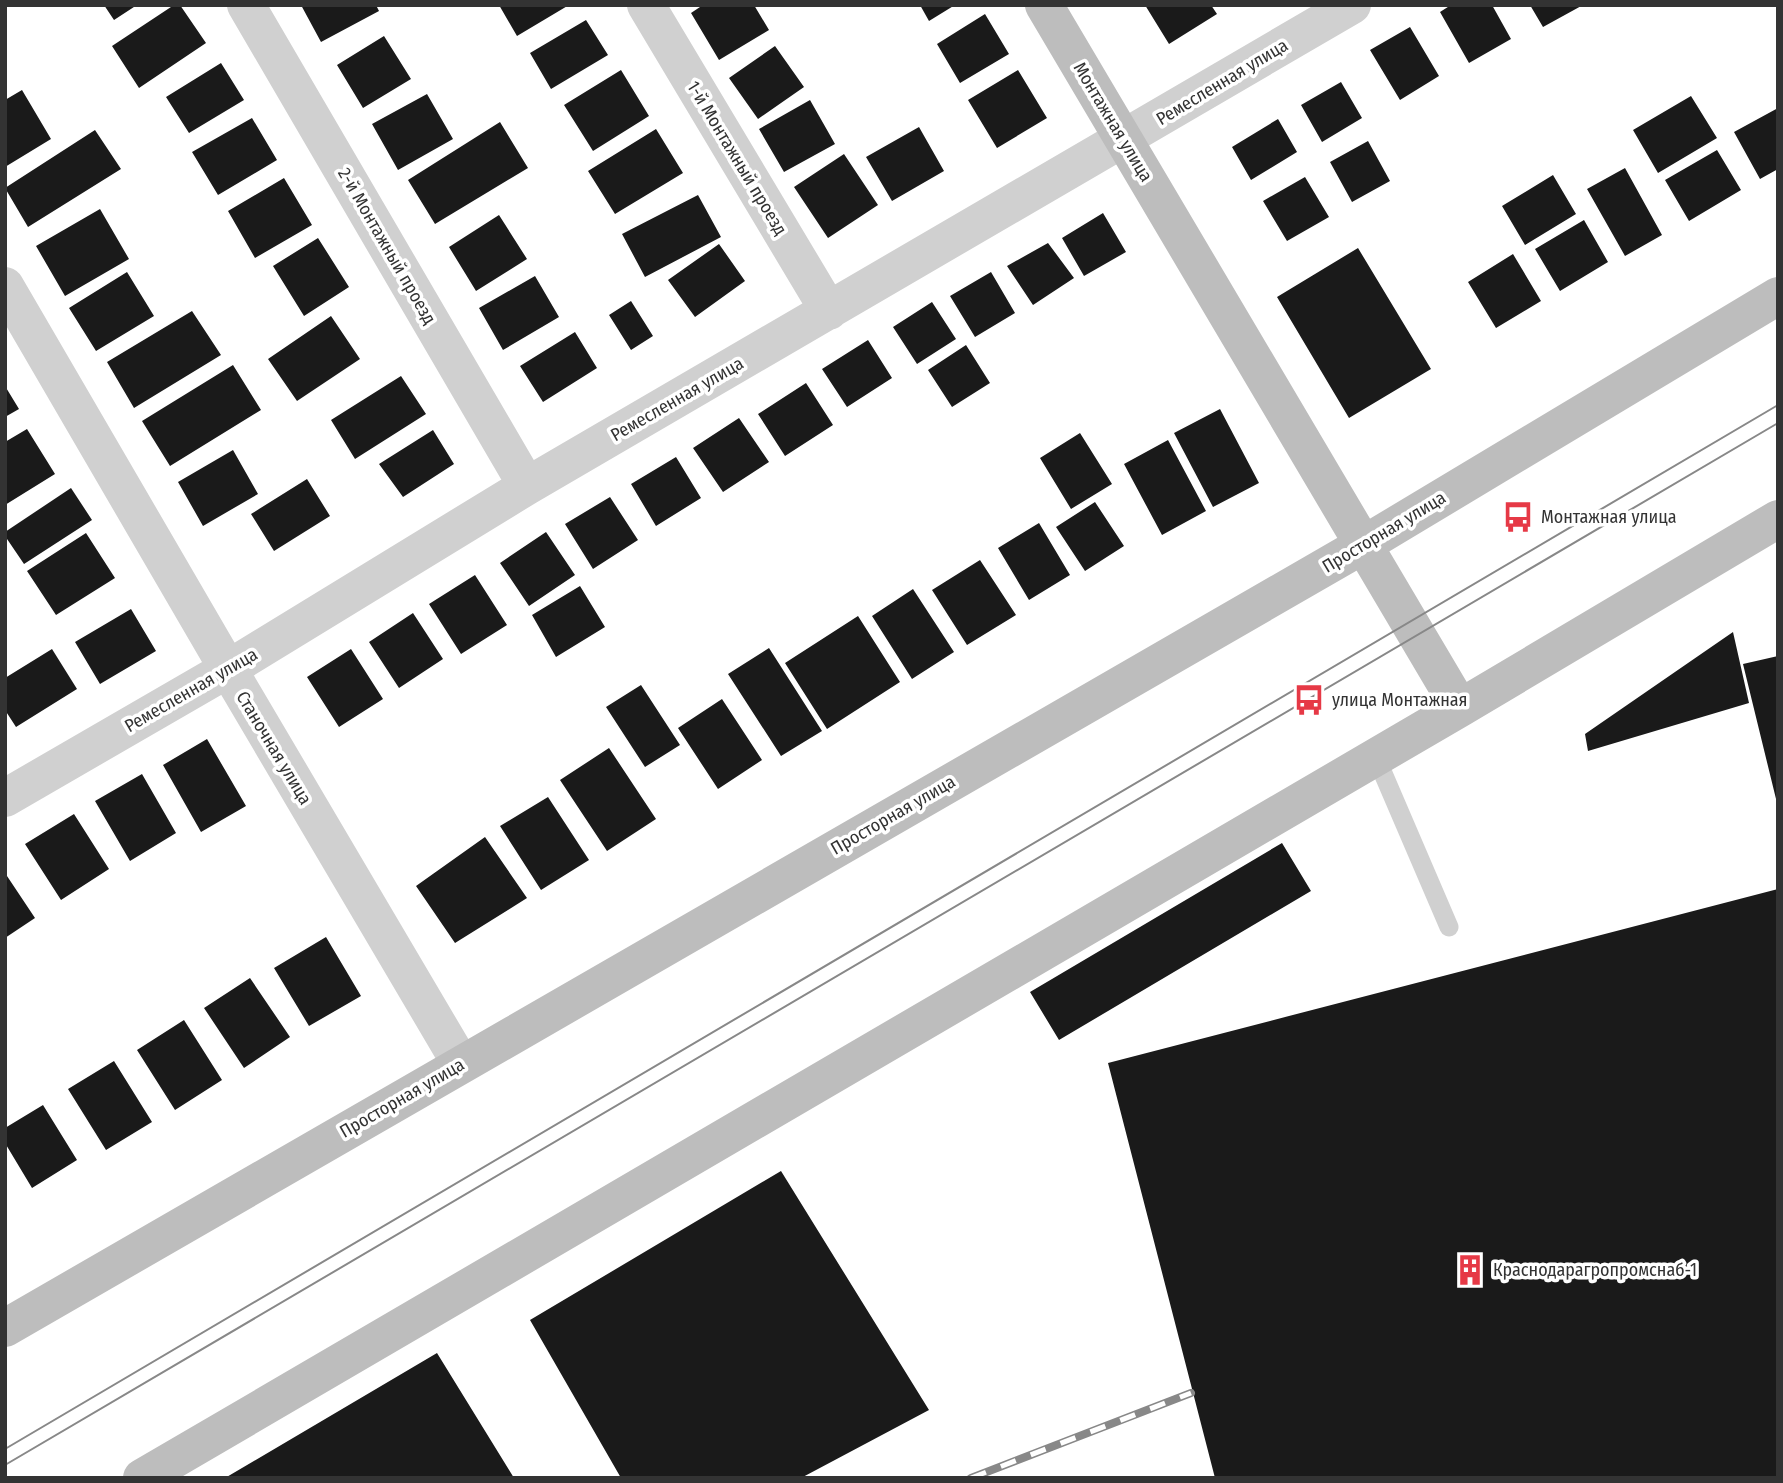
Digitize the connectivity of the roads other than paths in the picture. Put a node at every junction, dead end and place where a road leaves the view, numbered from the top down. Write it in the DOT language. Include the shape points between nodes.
graph roads {
  1 [pos="246,5"];
  2 [pos="646,5"];
  3 [pos="1044,5"];
  4 [pos="1352,5"];
  5 [pos="1124,140"];
  6 [pos="5,286"];
  7 [pos="1778,296"];
  8 [pos="829,311"];
  9 [pos="527,486"];
  10 [pos="1778,519"];
  11 [pos="1363,545"];
  12 [pos="228,669"];
  13 [pos="1460,708"];
  14 [pos="1376,757"];
  15 [pos="5,798"];
  16 [pos="1449,927"];
  17 [pos="461,1064"];
  18 [pos="5,1328"];
  19 [pos="142,1478"];
  1 -- 9 [label="street, 2-й Монтажный проезд"];
  2 -- 8 [label="street, 1-й Монтажный проезд"];
  3 -- 5 [label="street, Монтажная улица"];
  4 -- 5 [label="street, Ремесленная улица"];
  5 -- 8 [label="street, Ремесленная улица"];
  5 -- 11 [label="street, Монтажная улица"];
  6 -- 12 [label="street, Станочная улица"];
  7 -- 11 [label="street, Просторная улица"];
  8 -- 9 [label="street, Ремесленная улица"];
  9 -- 12 [label="street, Ремесленная улица"];
  10 -- 13 [label="street"];
  11 -- 13 [label="street, Монтажная улица"];
  11 -- 17 [label="street, Просторная улица"];
  12 -- 15 [label="street, Ремесленная улица"];
  12 -- 17 [label="street, Станочная улица"];
  13 -- 14 [label="street"];
  14 -- 16 [label="lane"];
  14 -- 19 [label="street"];
  17 -- 18 [label="street, Просторная улица"];
}
